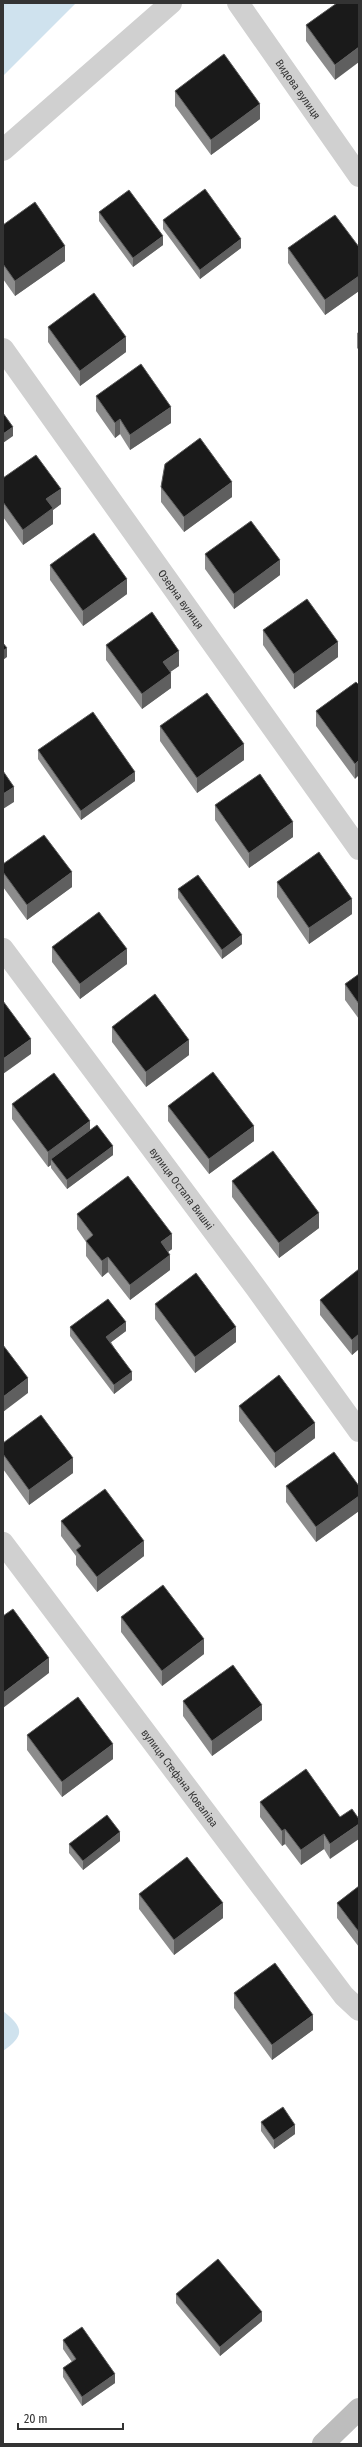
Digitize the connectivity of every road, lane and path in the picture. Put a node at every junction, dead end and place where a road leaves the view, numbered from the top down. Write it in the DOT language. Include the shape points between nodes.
graph roads {
  1 [pos="171,3"];
  2 [pos="238,3"];
  3 [pos="3,150"];
  4 [pos="359,176"];
  5 [pos="3,349"];
  6 [pos="359,849"];
  7 [pos="3,949"];
  8 [pos="359,1431"];
  9 [pos="3,1543"];
  10 [pos="359,2010"];
  11 [pos="359,2409"];
  12 [pos="323,2444"];
  1 -- 3 [label="street"];
  2 -- 4 [label="street, Видова вулиця"];
  5 -- 6 [label="street, Озерна вулиця"];
  7 -- 8 [label="street, вулиця Остапа Вишні" via="256,1288"];
  9 -- 10 [label="street, вулиця Стефана Коваліва" via="344,1996"];
  11 -- 12 [label="main road"];
}
